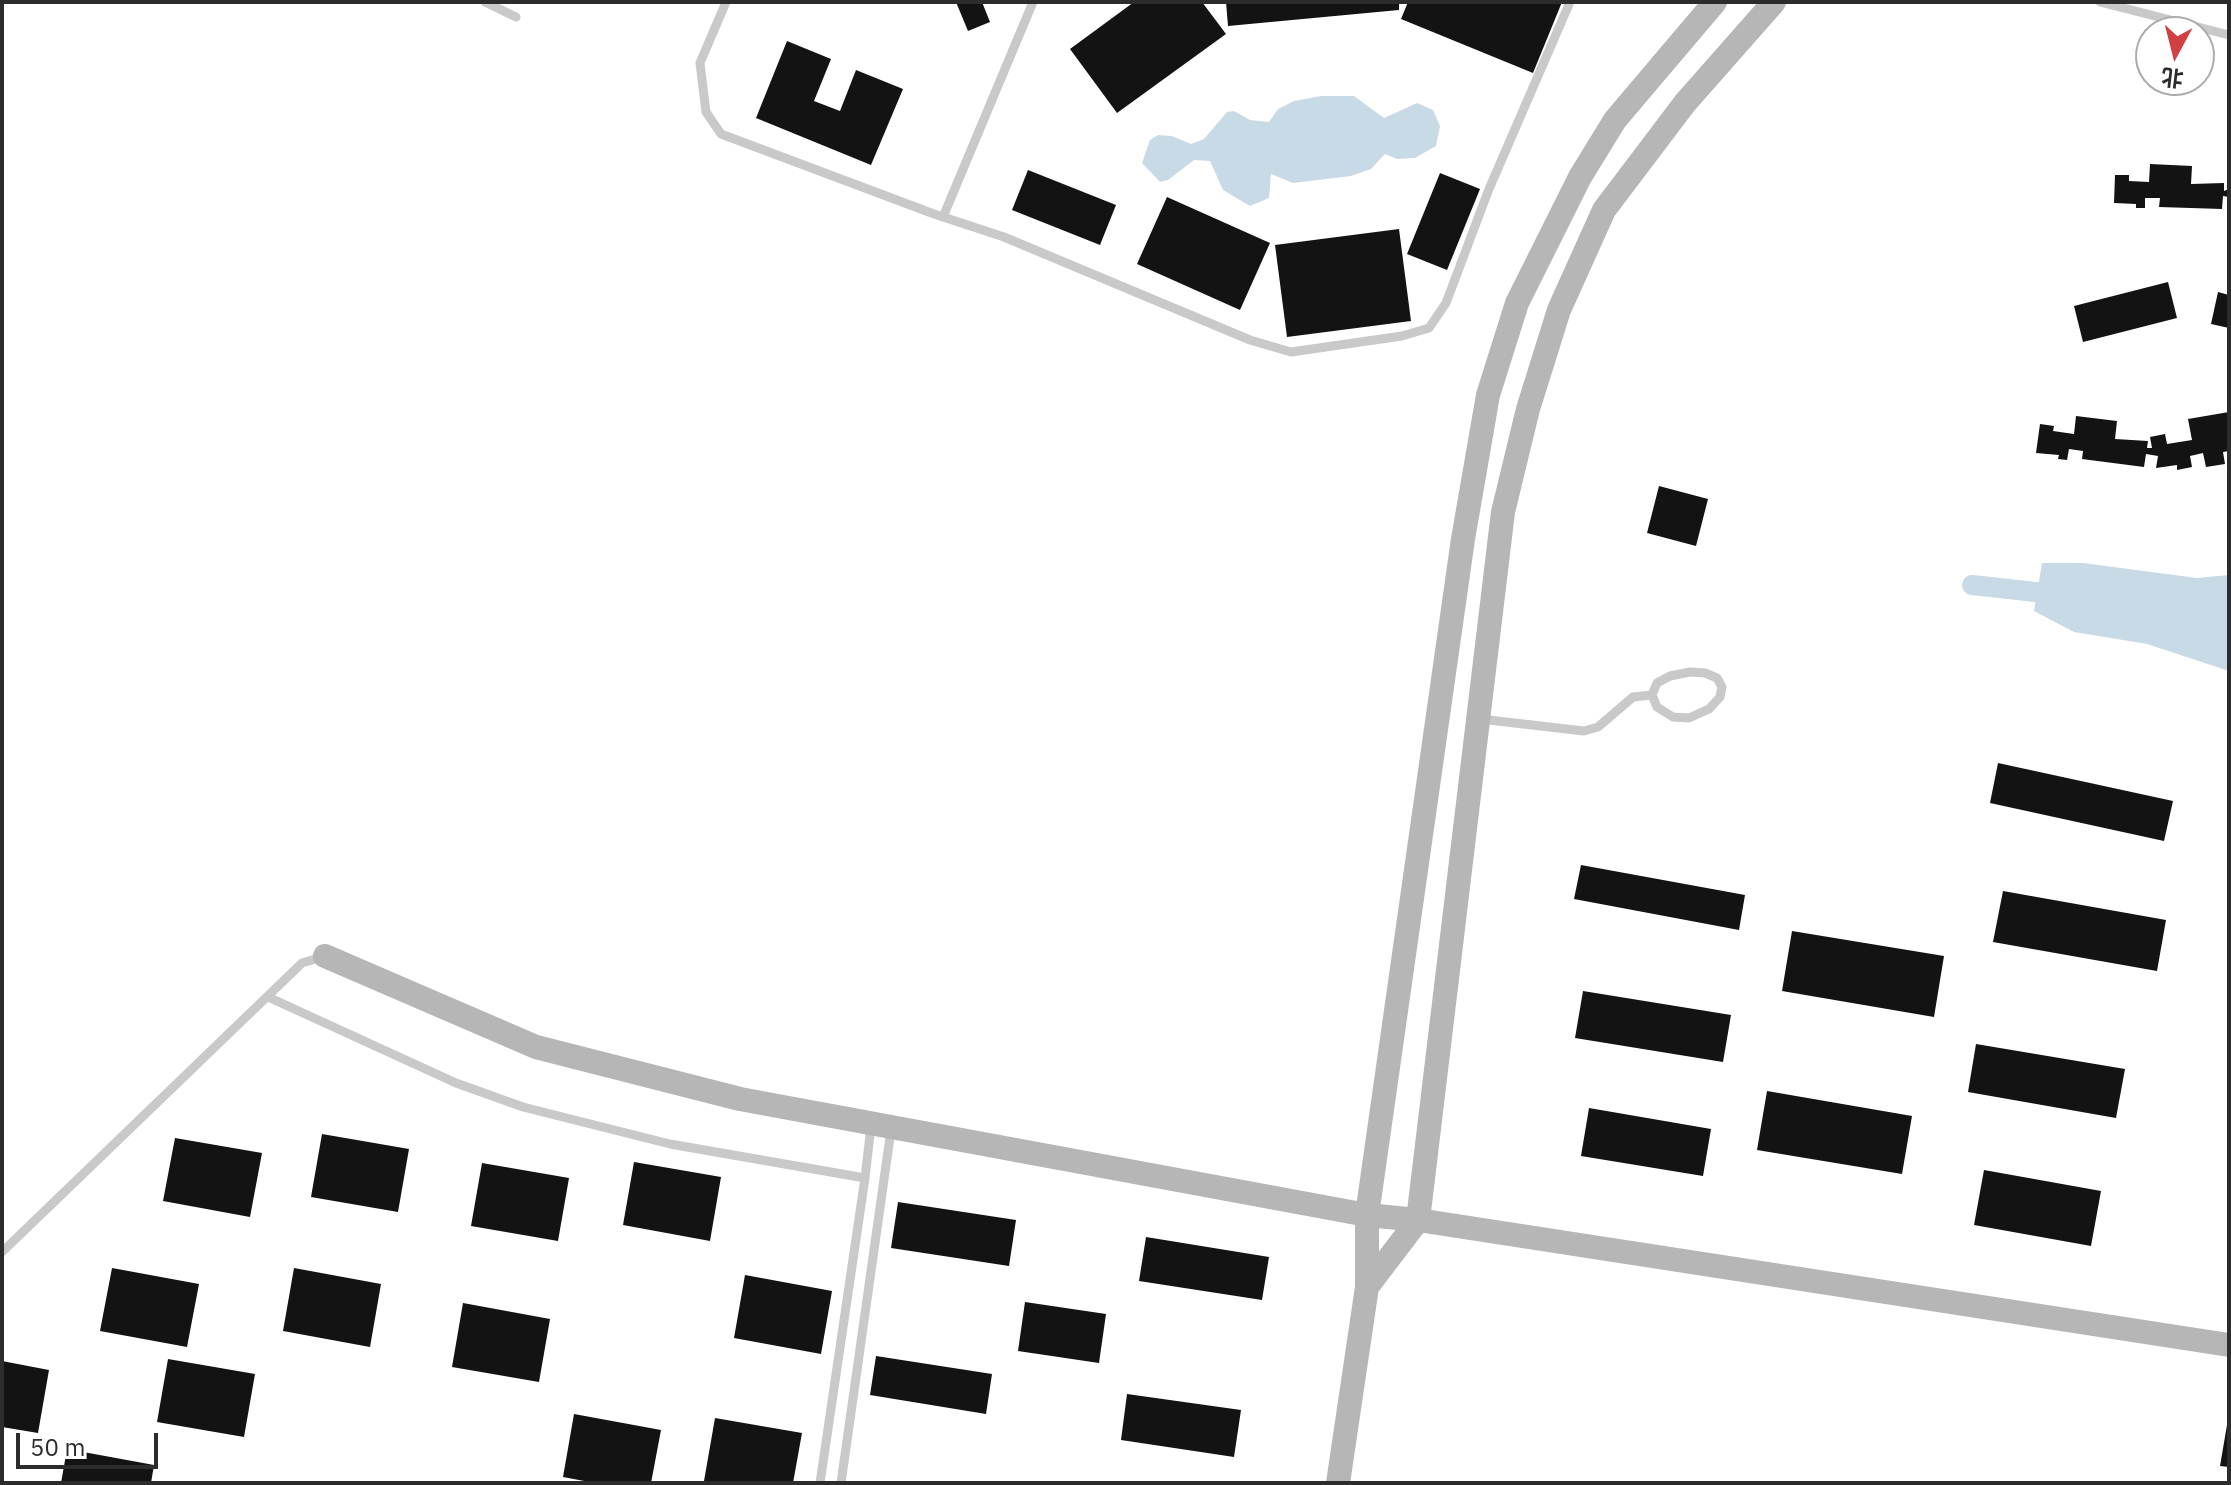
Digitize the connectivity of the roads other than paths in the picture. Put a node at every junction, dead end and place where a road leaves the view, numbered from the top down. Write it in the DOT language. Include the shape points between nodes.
graph roads {
  1 [pos="485,2"];
  2 [pos="726,2"];
  3 [pos="1033,2"];
  4 [pos="1570,2"];
  5 [pos="1715,2"];
  6 [pos="1774,2"];
  7 [pos="2100,2"];
  8 [pos="516,17"];
  9 [pos="2229,35"];
  10 [pos="943,217"];
  11 [pos="1652,695"];
  12 [pos="1478,718"];
  13 [pos="325,956"];
  14 [pos="268,997"];
  15 [pos="881,1125"];
  16 [pos="865,1178"];
  17 [pos="1367,1215"];
  18 [pos="1418,1220"];
  19 [pos="2,1252"];
  20 [pos="1367,1287"];
  21 [pos="2229,1345"];
  22 [pos="820,1483"];
  23 [pos="841,1483"];
  24 [pos="1338,1483"];
  1 -- 8 [label="lane"];
  2 -- 10 [label="lane" via="700,63 706,112 721,134"];
  3 -- 10 [label="lane"];
  4 -- 10 [label="lane" via="1446,303 1429,328 1291,352"];
  5 -- 17 [label="main road" via="1615,120 1580,177 1517,303 1488,395"];
  6 -- 12 [label="main road" via="1685,103 1604,210 1559,310 1503,512"];
  7 -- 9 [label="lane"];
  11 -- 11 [label="lane" via="1657,707 1673,717 1689,718 1709,709 1722,687 1717,678 1690,672 1657,683"];
  11 -- 12 [label="lane" via="1633,697 1598,727 1584,731"];
  12 -- 18 [label="main road"];
  13 -- 14 [label="lane" via="302,963"];
  13 -- 15 [label="main road" via="536,1047 740,1099"];
  14 -- 16 [label="lane" via="456,1083 523,1107 670,1144"];
  14 -- 19 [label="lane"];
  15 -- 16 [label="lane"];
  15 -- 17 [label="main road"];
  15 -- 23 [label="lane"];
  16 -- 22 [label="lane"];
  17 -- 18 [label="main road"];
  17 -- 20 [label="main road"];
  18 -- 20 [label="main road"];
  18 -- 21 [label="main road"];
  20 -- 24 [label="main road"];
}
